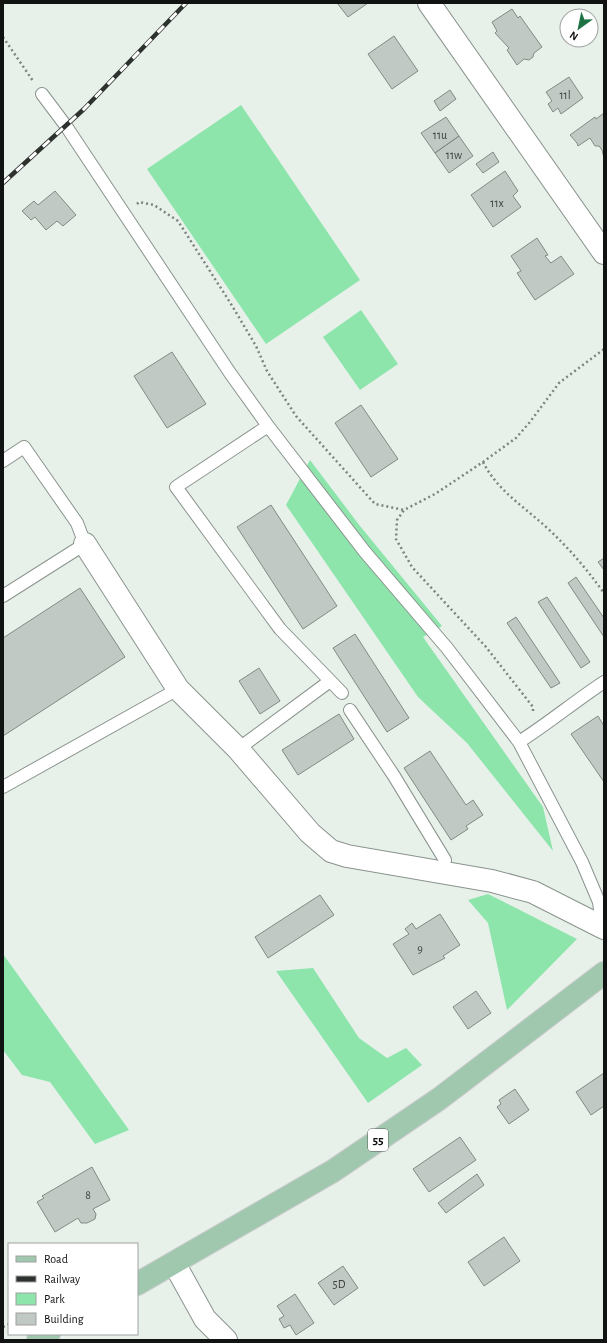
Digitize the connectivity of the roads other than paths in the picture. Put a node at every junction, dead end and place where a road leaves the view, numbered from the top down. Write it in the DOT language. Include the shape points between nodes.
graph roads {
  1 [pos="429,3"];
  2 [pos="42,94"];
  3 [pos="604,253"];
  4 [pos="268,426"];
  5 [pos="3,461"];
  6 [pos="85,544"];
  7 [pos="3,596"];
  8 [pos="330,681"];
  9 [pos="604,682"];
  10 [pos="178,689"];
  11 [pos="342,693"];
  12 [pos="350,710"];
  13 [pos="519,742"];
  14 [pos="238,750"];
  15 [pos="3,787"];
  16 [pos="442,873"];
  17 [pos="603,925"];
  18 [pos="604,972"];
  19 [pos="174,1263"];
  20 [pos="138,1283"];
  21 [pos="47,1335"];
  22 [pos="38,1340"];
  23 [pos="226,1340"];
  1 -- 3 [label="street"];
  2 -- 4 [label="lane"];
  4 -- 8 [label="lane" via="176,488 280,629"];
  4 -- 13 [label="lane" via="365,552 447,648"];
  5 -- 6 [label="lane" via="24,447 77,523"];
  6 -- 7 [label="lane"];
  6 -- 10 [label="street"];
  8 -- 11 [label="lane"];
  8 -- 14 [label="lane"];
  9 -- 13 [label="lane"];
  10 -- 14 [label="street"];
  10 -- 15 [label="lane"];
  12 -- 16 [label="lane" via="445,860"];
  13 -- 17 [label="lane" via="582,862 599,902"];
  14 -- 16 [label="street" via="310,833 331,851"];
  16 -- 17 [label="street" via="492,881 532,892"];
  18 -- 19 [label="main road, 55" via="439,1099 333,1171"];
  19 -- 20 [label="main road, 55"];
  19 -- 23 [label="street" via="205,1319"];
  21 -- 22 [label="main road"];
}
